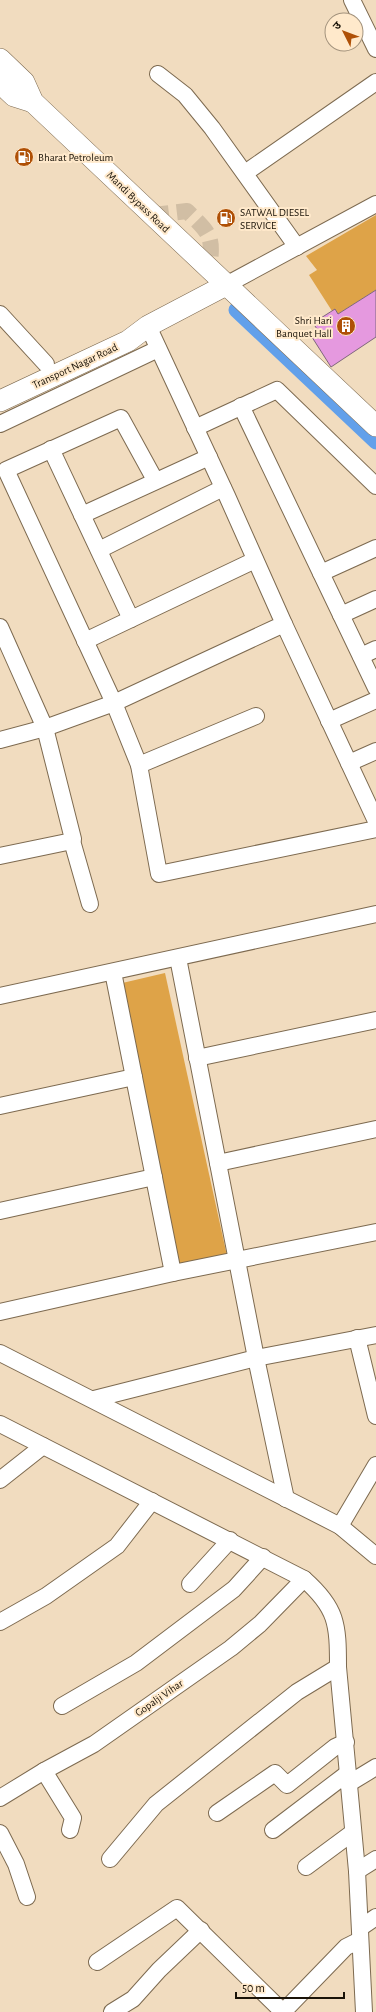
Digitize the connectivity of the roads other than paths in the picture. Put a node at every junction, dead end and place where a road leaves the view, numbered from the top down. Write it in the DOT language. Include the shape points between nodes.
graph roads {
  1 [pos="352,0"];
  2 [pos="375,43"];
  3 [pos="0,59"];
  4 [pos="158,74"];
  5 [pos="376,82"];
  6 [pos="0,83"];
  7 [pos="33,102"];
  8 [pos="245,174"];
  9 [pos="376,204"];
  10 [pos="297,247"];
  11 [pos="226,285"];
  12 [pos="0,314"];
  13 [pos="148,326"];
  14 [pos="158,349"];
  15 [pos="46,364"];
  16 [pos="0,385"];
  17 [pos="0,401"];
  18 [pos="241,406"];
  19 [pos="0,424"];
  20 [pos="376,426"];
  21 [pos="195,428"];
  22 [pos="51,449"];
  23 [pos="209,457"];
  24 [pos="155,480"];
  25 [pos="376,486"];
  26 [pos="223,488"];
  27 [pos="82,515"];
  28 [pos="376,548"];
  29 [pos="99,550"];
  30 [pos="256,560"];
  31 [pos="321,574"];
  32 [pos="376,599"];
  33 [pos="341,615"];
  34 [pos="131,619"];
  35 [pos="284,624"];
  36 [pos="0,627"];
  37 [pos="85,641"];
  38 [pos="376,649"];
  39 [pos="361,656"];
  40 [pos="376,688"];
  41 [pos="376,700"];
  42 [pos="114,702"];
  43 [pos="256,716"];
  44 [pos="329,721"];
  45 [pos="45,728"];
  46 [pos="0,740"];
  47 [pos="376,751"];
  48 [pos="349,763"];
  49 [pos="139,766"];
  50 [pos="376,822"];
  51 [pos="376,829"];
  52 [pos="72,841"];
  53 [pos="0,856"];
  54 [pos="90,904"];
  55 [pos="376,914"];
  56 [pos="178,958"];
  57 [pos="113,972"];
  58 [pos="0,996"];
  59 [pos="376,1020"];
  60 [pos="197,1058"];
  61 [pos="134,1077"];
  62 [pos="0,1106"];
  63 [pos="376,1129"];
  64 [pos="218,1163"];
  65 [pos="154,1177"];
  66 [pos="0,1211"];
  67 [pos="376,1232"];
  68 [pos="237,1260"];
  69 [pos="173,1273"];
  70 [pos="0,1312"];
  71 [pos="376,1335"];
  72 [pos="357,1338"];
  73 [pos="0,1352"];
  74 [pos="256,1358"];
  75 [pos="94,1399"];
  76 [pos="376,1416"];
  77 [pos="0,1424"];
  78 [pos="43,1446"];
  79 [pos="376,1465"];
  80 [pos="0,1480"];
  81 [pos="286,1499"];
  82 [pos="152,1501"];
  83 [pos="340,1526"];
  84 [pos="230,1540"];
  85 [pos="376,1556"];
  86 [pos="263,1557"];
  87 [pos="304,1579"];
  88 [pos="190,1584"];
  89 [pos="0,1622"];
  90 [pos="338,1667"];
  91 [pos="62,1706"];
  92 [pos="346,1742"];
  93 [pos="376,1767"];
  94 [pos="44,1771"];
  95 [pos="348,1779"];
  96 [pos="0,1798"];
  97 [pos="217,1812"];
  98 [pos="70,1830"];
  99 [pos="273,1830"];
  100 [pos="0,1833"];
  101 [pos="352,1833"];
  102 [pos="110,1859"];
  103 [pos="376,1859"];
  104 [pos="306,1867"];
  105 [pos="356,1871"];
  106 [pos="27,1897"];
  107 [pos="376,1917"];
  108 [pos="201,1930"];
  109 [pos="360,1934"];
  110 [pos="97,1962"];
  111 [pos="112,2012"];
  112 [pos="283,2012"];
  113 [pos="364,2012"];
  1 -- 2 [label="street"];
  3 -- 7 [label="main road, Mandi Bypass Road" via="24,82"];
  4 -- 8 [label="street" via="185,95"];
  5 -- 8 [label="street"];
  6 -- 7 [label="main road, Mandi Bypass Road" via="14,96"];
  7 -- 11 [label="main road, Mandi Bypass Road"];
  8 -- 10 [label="street"];
  9 -- 10 [label="street"];
  10 -- 11 [label="street"];
  11 -- 13 [label="main road, Transport Nagar Road"];
  11 -- 20 [label="main road, Mandi Bypass Road"];
  12 -- 15 [label="street"];
  13 -- 14 [label="street"];
  13 -- 15 [label="main road, Transport Nagar Road" via="131,326"];
  13 -- 17 [label="main road, Transport Nagar Road" via="128,341"];
  14 -- 19 [label="street"];
  14 -- 21 [label="street"];
  15 -- 16 [label="main road, Transport Nagar Road"];
  18 -- 21 [label="street"];
  18 -- 25 [label="street" via="277,390"];
  18 -- 31 [label="street"];
  21 -- 23 [label="street"];
  22 -- 24 [label="street" via="121,418"];
  22 -- 27 [label="street"];
  22 -- 37 [label="street" via="7,469 6,472"];
  23 -- 24 [label="street"];
  23 -- 26 [label="street"];
  24 -- 27 [label="street"];
  26 -- 29 [label="street"];
  26 -- 30 [label="street"];
  27 -- 29 [label="street"];
  28 -- 31 [label="street"];
  29 -- 34 [label="street"];
  30 -- 34 [label="street"];
  30 -- 35 [label="street"];
  31 -- 33 [label="street"];
  32 -- 33 [label="street"];
  33 -- 39 [label="street"];
  34 -- 37 [label="street"];
  35 -- 42 [label="street"];
  35 -- 44 [label="street"];
  36 -- 45 [label="street"];
  37 -- 42 [label="street"];
  38 -- 39 [label="street"];
  39 -- 40 [label="street"];
  41 -- 44 [label="street"];
  42 -- 45 [label="street"];
  42 -- 49 [label="street"];
  43 -- 49 [label="street"];
  44 -- 48 [label="street"];
  45 -- 46 [label="street"];
  45 -- 52 [label="street"];
  47 -- 48 [label="street"];
  48 -- 50 [label="street"];
  49 -- 51 [label="street" via="159,874"];
  52 -- 53 [label="street"];
  52 -- 54 [label="street"];
  55 -- 56 [label="street"];
  56 -- 57 [label="street"];
  56 -- 60 [label="street"];
  57 -- 58 [label="street"];
  57 -- 61 [label="street"];
  59 -- 60 [label="street"];
  60 -- 64 [label="street"];
  61 -- 62 [label="street"];
  61 -- 65 [label="street"];
  63 -- 64 [label="street"];
  64 -- 68 [label="street"];
  65 -- 66 [label="street"];
  65 -- 69 [label="street"];
  67 -- 68 [label="street"];
  68 -- 69 [label="street"];
  68 -- 74 [label="street"];
  69 -- 70 [label="street"];
  71 -- 72 [label="street"];
  72 -- 74 [label="street"];
  72 -- 76 [label="street"];
  73 -- 75 [label="street"];
  74 -- 75 [label="street"];
  74 -- 81 [label="street"];
  75 -- 81 [label="street"];
  77 -- 78 [label="street"];
  78 -- 80 [label="street"];
  78 -- 82 [label="street"];
  79 -- 83 [label="street"];
  81 -- 83 [label="street"];
  82 -- 84 [label="street"];
  82 -- 89 [label="street" via="117,1546 46,1596"];
  83 -- 85 [label="street"];
  84 -- 86 [label="street"];
  84 -- 88 [label="street"];
  86 -- 87 [label="street"];
  86 -- 91 [label="street" via="234,1589 136,1663"];
  87 -- 90 [label="street" via="321,1594 333,1612 338,1643"];
  87 -- 94 [label="street, Gopalji Vihar" via="260,1624 231,1648 94,1744"];
  90 -- 92 [label="street"];
  90 -- 102 [label="street" via="297,1692 156,1804"];
  92 -- 95 [label="street"];
  92 -- 97 [label="street" via="335,1747 287,1784 275,1772"];
  93 -- 95 [label="street"];
  94 -- 96 [label="street, Gopalji Vihar"];
  94 -- 98 [label="street" via="73,1818"];
  95 -- 99 [label="street"];
  95 -- 101 [label="street"];
  100 -- 106 [label="street" via="16,1864"];
  101 -- 104 [label="street"];
  101 -- 105 [label="street"];
  103 -- 105 [label="street"];
  105 -- 109 [label="street"];
  107 -- 109 [label="street"];
  108 -- 110 [label="street" via="177,1908"];
  108 -- 111 [label="street" via="133,1999"];
  108 -- 112 [label="street"];
  109 -- 112 [label="street"];
  109 -- 113 [label="street"];
}
